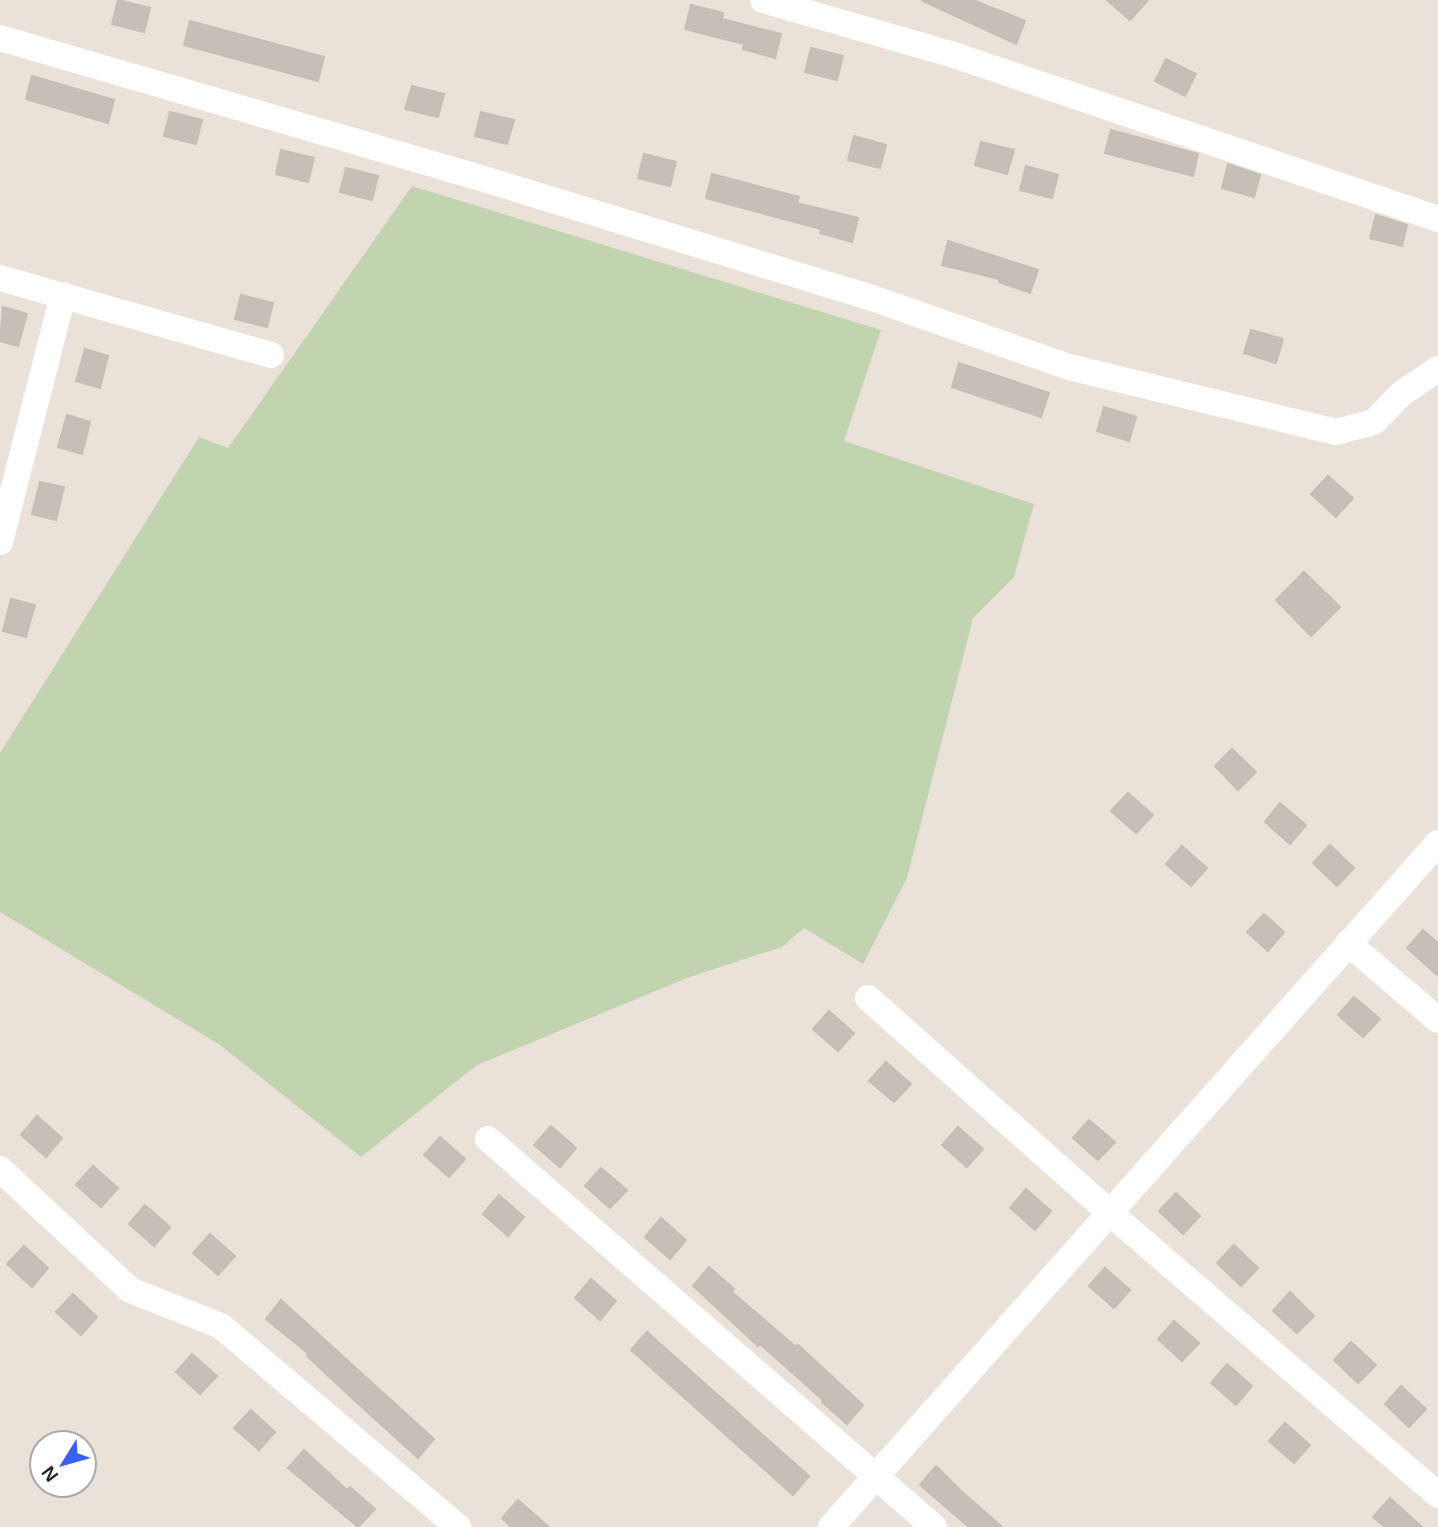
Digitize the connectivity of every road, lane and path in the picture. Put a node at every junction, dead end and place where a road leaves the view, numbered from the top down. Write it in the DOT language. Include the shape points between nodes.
graph roads {
  1 [pos="763,0"];
  2 [pos="0,38"];
  3 [pos="1438,219"];
  4 [pos="0,278"];
  5 [pos="63,295"];
  6 [pos="271,355"];
  7 [pos="1438,369"];
  8 [pos="0,542"];
  9 [pos="1438,843"];
  10 [pos="1348,943"];
  11 [pos="868,998"];
  12 [pos="1438,1020"];
  13 [pos="488,1139"];
  14 [pos="0,1169"];
  15 [pos="1110,1213"];
  16 [pos="877,1476"];
  17 [pos="1438,1494"];
  18 [pos="458,1527"];
  19 [pos="831,1527"];
  20 [pos="934,1527"];
  1 -- 3 [label="street" via="954,55"];
  2 -- 7 [label="street" via="872,298 1069,367 1336,432 1374,422 1401,394"];
  4 -- 5 [label="street"];
  5 -- 6 [label="street"];
  5 -- 8 [label="street"];
  9 -- 10 [label="street"];
  10 -- 12 [label="street"];
  10 -- 15 [label="street"];
  11 -- 15 [label="street"];
  13 -- 16 [label="street"];
  14 -- 18 [label="street" via="130,1290 221,1326"];
  15 -- 16 [label="street"];
  15 -- 17 [label="street"];
  16 -- 19 [label="street"];
  16 -- 20 [label="street"];
}
